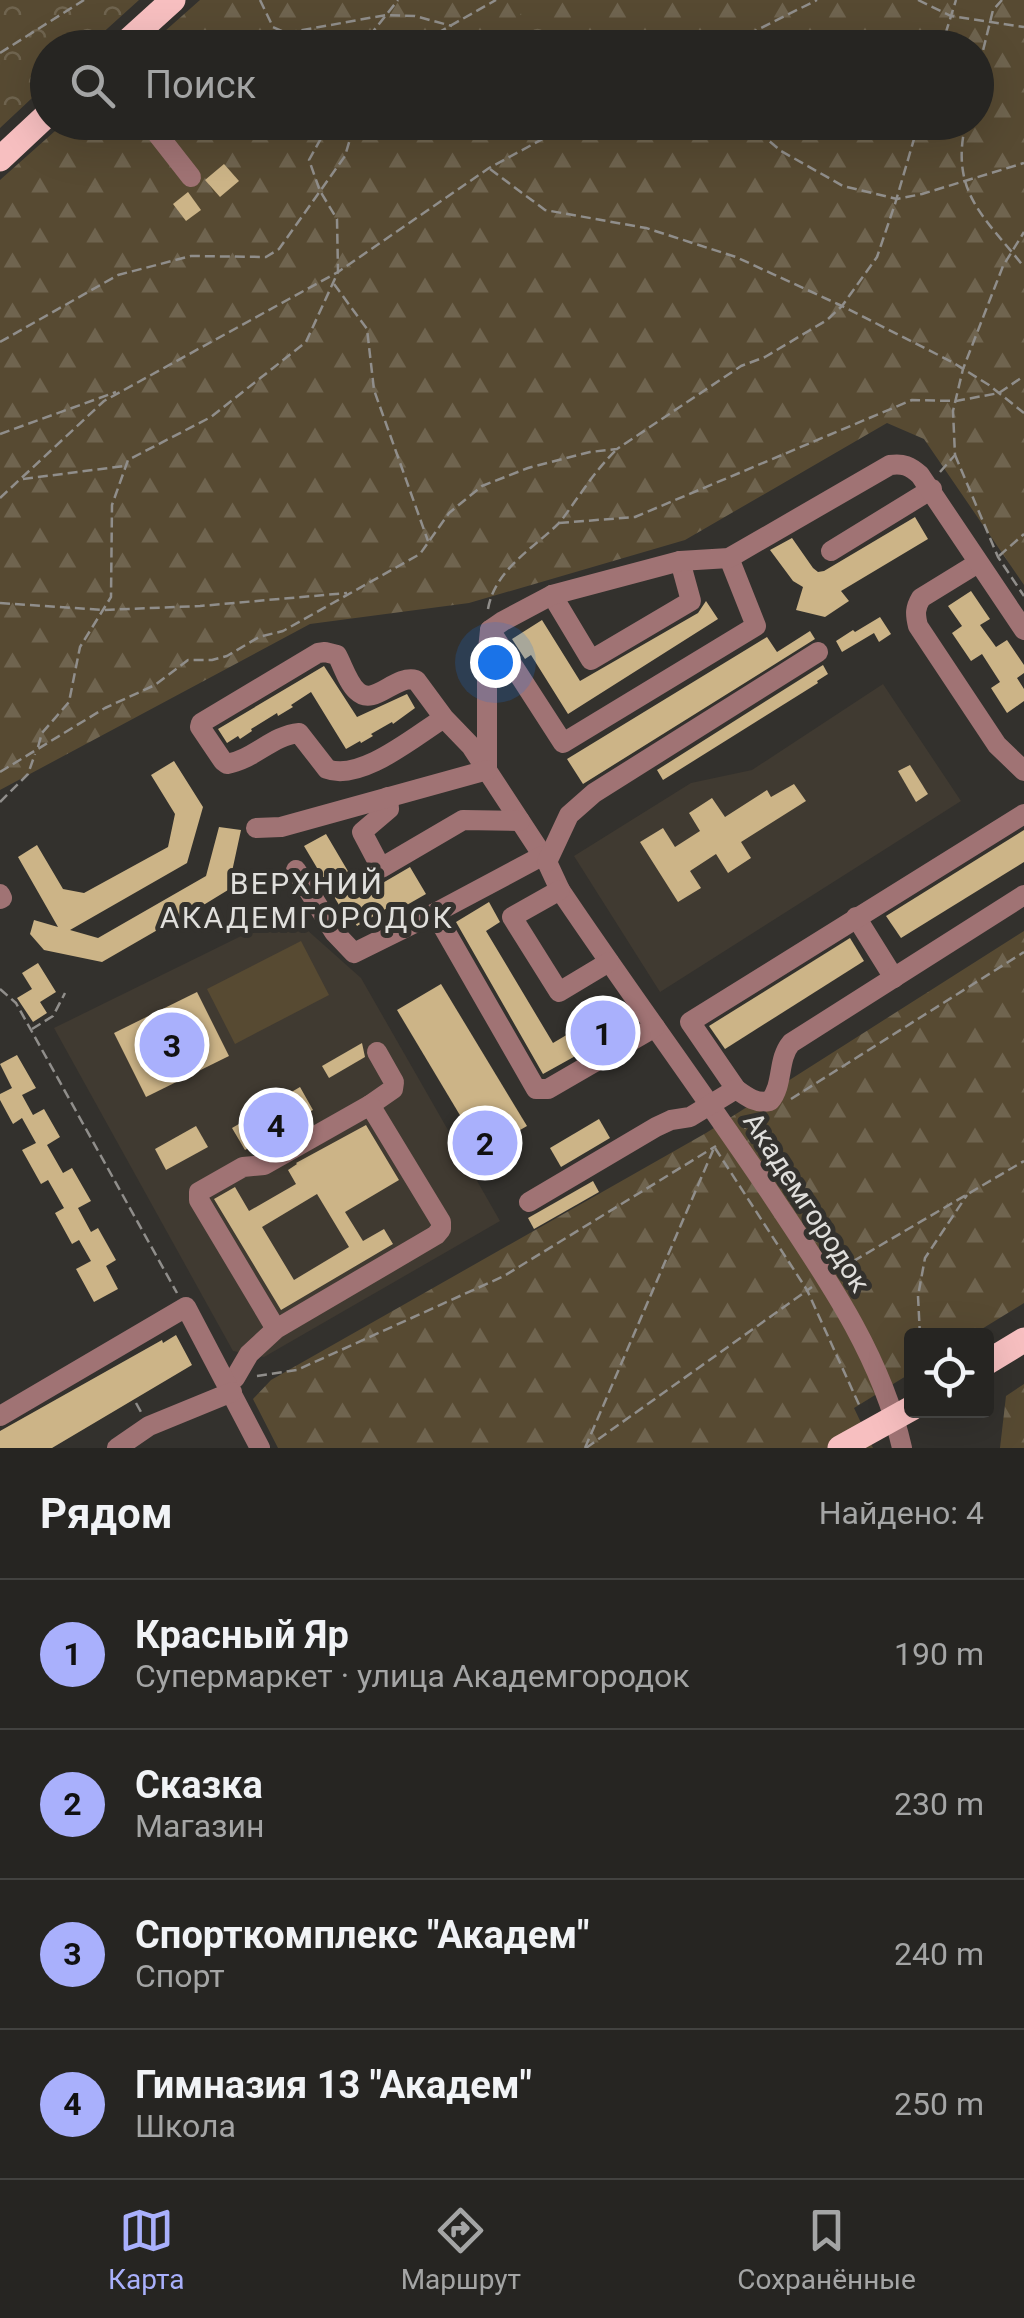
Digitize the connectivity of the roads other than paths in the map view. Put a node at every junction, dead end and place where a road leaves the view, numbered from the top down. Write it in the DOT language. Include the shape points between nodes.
graph roads {
  1 [pos="173,0"];
  2 [pos="140,30"];
  3 [pos="30,130"];
  4 [pos="162,140"];
  5 [pos="0,158"];
  6 [pos="191,176"];
  7 [pos="934,492"];
  8 [pos="831,551"];
  9 [pos="729,558"];
  10 [pos="988,560"];
  11 [pos="680,561"];
  12 [pos="552,595"];
  13 [pos="490,630"];
  14 [pos="1024,630"];
  15 [pos="818,652"];
  16 [pos="444,718"];
  17 [pos="487,770"];
  18 [pos="1024,771"];
  19 [pos="388,797"];
  20 [pos="1024,814"];
  21 [pos="520,821"];
  22 [pos="256,828"];
  23 [pos="545,859"];
  24 [pos="296,870"];
  25 [pos="560,890"];
  26 [pos="1024,895"];
  27 [pos="435,913"];
  28 [pos="856,917"];
  29 [pos="609,962"];
  30 [pos="894,978"];
  31 [pos="655,1027"];
  32 [pos="377,1052"];
  33 [pos="736,1089"];
  34 [pos="711,1104"];
  35 [pos="370,1105"];
  36 [pos="530,1202"];
  37 [pos="276,1328"];
  38 [pos="1024,1340"];
  39 [pos="994,1358"];
  40 [pos="231,1385"];
  41 [pos="904,1413"];
  42 [pos="0,1416"];
  43 [pos="117,1448"];
  44 [pos="260,1448"];
  45 [pos="840,1448"];
  46 [pos="902,1448"];
  1 -- 2 [label="main road"];
  3 -- 5 [label="main road"];
  4 -- 6 [label="street"];
  7 -- 8 [label="street"];
  7 -- 9 [label="street" via="911,467 890,465"];
  7 -- 10 [label="street"];
  9 -- 11 [label="street"];
  9 -- 13 [label="street" via="756,626 563,743"];
  10 -- 14 [label="street"];
  10 -- 18 [label="street" via="920,598 915,616 997,745"];
  11 -- 12 [label="street"];
  11 -- 12 [label="street" via="692,601 591,660"];
  12 -- 13 [label="street"];
  13 -- 17 [label="street"];
  15 -- 23 [label="street" via="594,794 569,815"];
  16 -- 16 [label="street, Академгородок" via="371,764 342,772 327,769 299,734 227,764 200,727 324,652 337,655 360,694 416,680"];
  16 -- 17 [label="street, Академгородок"];
  17 -- 19 [label="street"];
  17 -- 21 [label="street, Академгородок"];
  19 -- 21 [label="street" via="389,809 362,832 381,868 463,820"];
  19 -- 22 [label="street"];
  20 -- 28 [label="street"];
  21 -- 23 [label="street, Академгородок"];
  23 -- 25 [label="street, Академгородок"];
  23 -- 27 [label="street"];
  24 -- 27 [label="street" via="354,953"];
  25 -- 29 [label="street, Академгородок"];
  25 -- 29 [label="street" via="512,917 559,992"];
  26 -- 30 [label="street"];
  27 -- 31 [label="street" via="536,1089 548,1090"];
  28 -- 30 [label="street"];
  28 -- 33 [label="street" via="690,1022"];
  29 -- 31 [label="street, Академгородок"];
  30 -- 33 [label="street" via="786,1048 778,1092 770,1101 760,1103"];
  31 -- 34 [label="street, Академгородок"];
  32 -- 35 [label="street" via="394,1082"];
  33 -- 34 [label="street"];
  34 -- 36 [label="street" via="656,1127"];
  34 -- 41 [label="street, Академгородок" via="723,1141 826,1277"];
  35 -- 37 [label="street" via="441,1229"];
  35 -- 37 [label="street" via="264,1165 243,1168 200,1192"];
  37 -- 40 [label="street"];
  38 -- 39 [label="main road"];
  40 -- 42 [label="street" via="186,1308"];
  40 -- 43 [label="street"];
  40 -- 44 [label="street"];
  41 -- 45 [label="main road"];
  41 -- 46 [label="street, Академгородок"];
}
